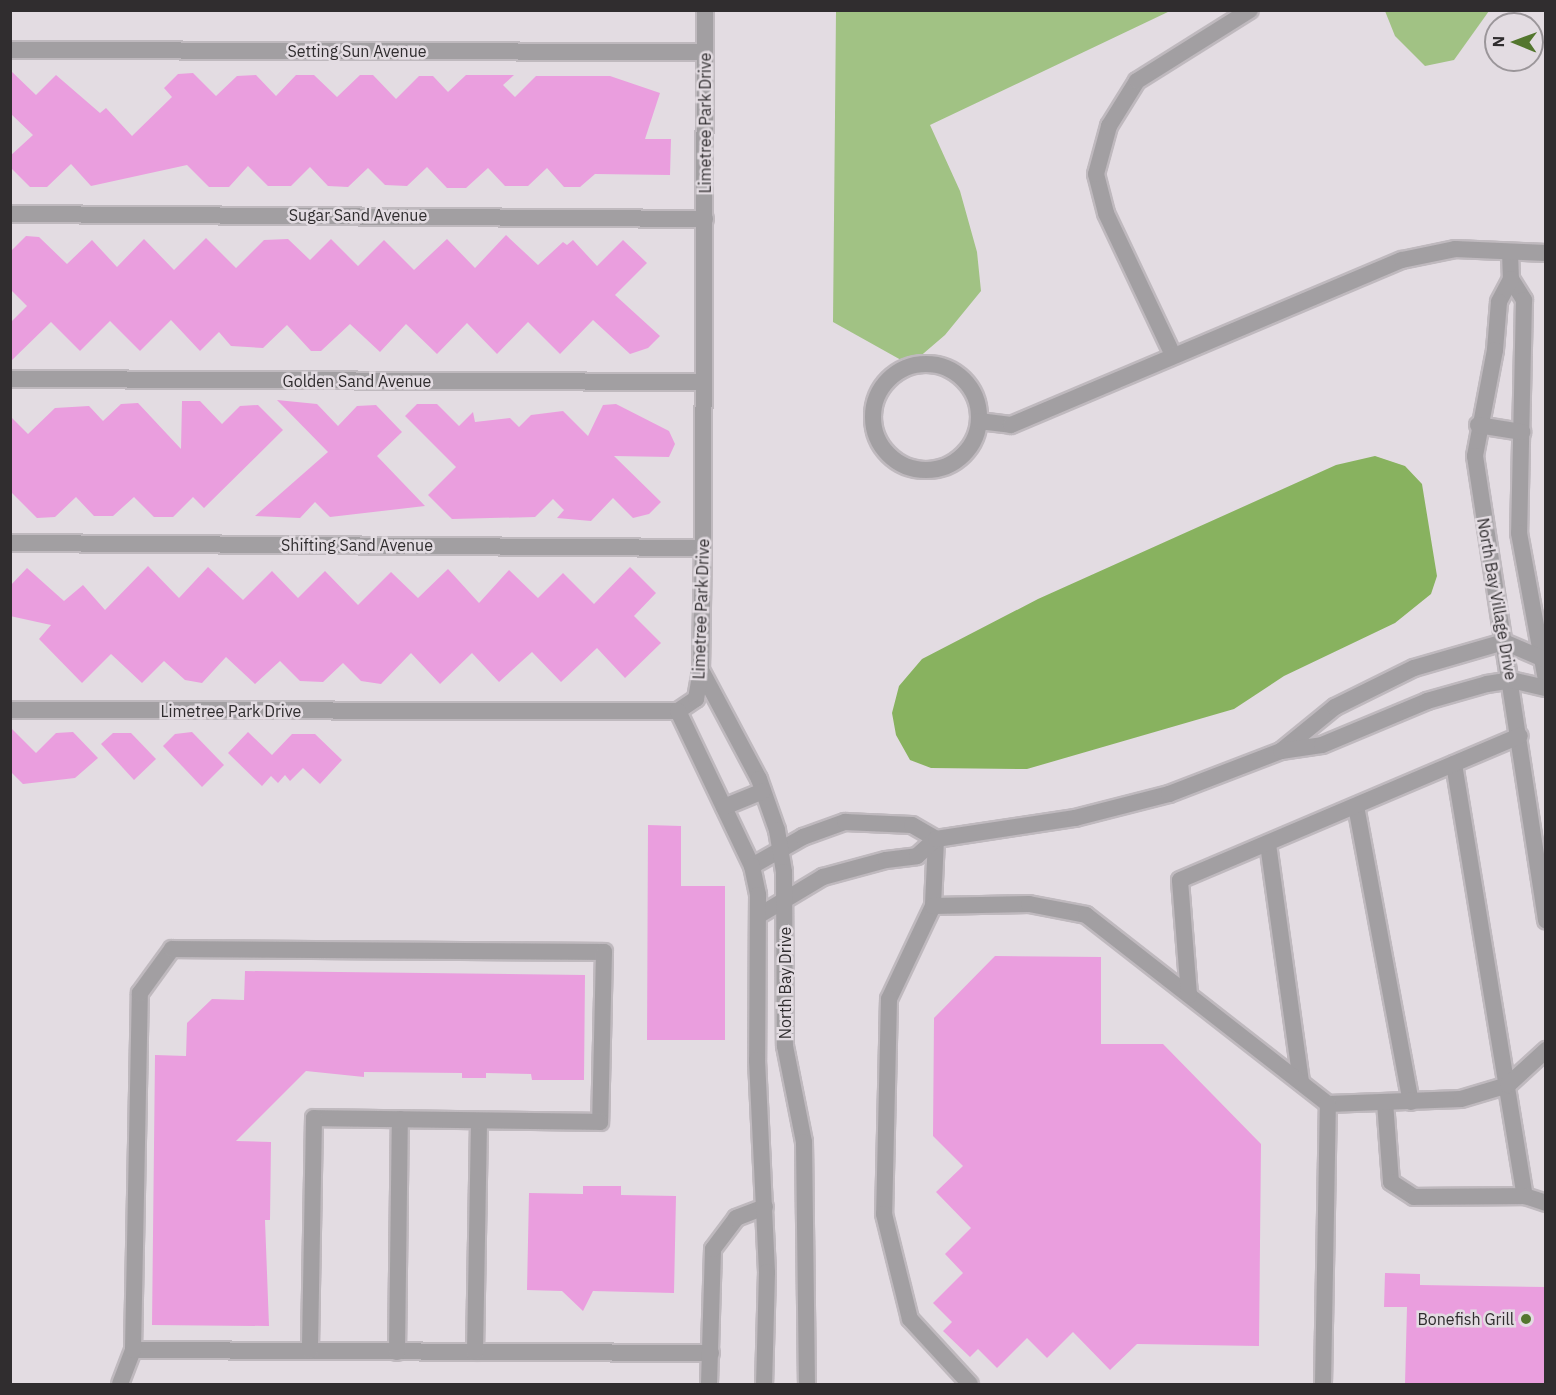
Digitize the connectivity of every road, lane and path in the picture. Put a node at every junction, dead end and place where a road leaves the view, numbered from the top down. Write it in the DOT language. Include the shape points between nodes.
graph roads {
  1 [pos="705,10"];
  2 [pos="1250,10"];
  3 [pos="10,50"];
  4 [pos="704,52"];
  5 [pos="10,214"];
  6 [pos="705,219"];
  7 [pos="1510,252"];
  8 [pos="1545,253"];
  9 [pos="1511,279"];
  10 [pos="1173,355"];
  11 [pos="10,379"];
  12 [pos="703,382"];
  13 [pos="979,421"];
  14 [pos="1478,425"];
  15 [pos="1521,432"];
  16 [pos="10,543"];
  17 [pos="703,548"];
  18 [pos="1504,642"];
  19 [pos="1544,661"];
  20 [pos="701,670"];
  21 [pos="1510,680"];
  22 [pos="1545,680"];
  23 [pos="1545,688"];
  24 [pos="10,710"];
  25 [pos="678,711"];
  26 [pos="1520,736"];
  27 [pos="1281,751"];
  28 [pos="1454,764"];
  29 [pos="763,790"];
  30 [pos="1356,806"];
  31 [pos="724,807"];
  32 [pos="936,839"];
  33 [pos="1268,844"];
  34 [pos="781,851"];
  35 [pos="752,866"];
  36 [pos="784,900"];
  37 [pos="933,906"];
  38 [pos="758,916"];
  39 [pos="1545,921"];
  40 [pos="1189,995"];
  41 [pos="1545,1050"];
  42 [pos="1301,1082"];
  43 [pos="1508,1085"];
  44 [pos="1385,1102"];
  45 [pos="1411,1102"];
  46 [pos="1328,1104"];
  47 [pos="400,1119"];
  48 [pos="479,1121"];
  49 [pos="1525,1196"];
  50 [pos="1545,1203"];
  51 [pos="765,1207"];
  52 [pos="133,1350"];
  53 [pos="310,1351"];
  54 [pos="397,1352"];
  55 [pos="475,1352"];
  56 [pos="711,1353"];
  57 [pos="120,1384"];
  58 [pos="709,1384"];
  59 [pos="764,1384"];
  60 [pos="807,1384"];
  61 [pos="970,1384"];
  62 [pos="1323,1384"];
  1 -- 4 [label="street, Limetree Park Drive"];
  2 -- 10 [label="street" via="1137,81 1109,126 1096,174 1106,213"];
  3 -- 4 [label="street, Setting Sun Avenue"];
  4 -- 6 [label="street, Limetree Park Drive"];
  5 -- 6 [label="street, Sugar Sand Avenue"];
  6 -- 12 [label="street, Limetree Park Drive"];
  7 -- 8 [label="street"];
  7 -- 9 [label="street, North Bay Village Drive"];
  7 -- 10 [label="street" via="1455,249 1402,260"];
  9 -- 14 [label="street, North Bay Village Drive" via="1499,302 1495,350"];
  9 -- 15 [label="street, North Bay Village Drive" via="1524,300"];
  10 -- 13 [label="street" via="1011,425"];
  11 -- 12 [label="street, Golden Sand Avenue"];
  12 -- 17 [label="street, Limetree Park Drive"];
  13 -- 13 [label="street" via="970,388 957,374 923,363 890,377 873,409 881,445 898,462 922,469 953,462 974,437"];
  14 -- 15 [label="street"];
  14 -- 18 [label="street, North Bay Village Drive" via="1475,456 1485,542"];
  15 -- 19 [label="street, North Bay Village Drive" via="1519,533"];
  16 -- 17 [label="street, Shifting Sand Avenue"];
  17 -- 20 [label="street, Limetree Park Drive"];
  18 -- 19 [label="street"];
  18 -- 21 [label="street, North Bay Village Drive"];
  18 -- 27 [label="street" via="1413,668 1370,688 1335,707"];
  19 -- 22 [label="street, North Bay Village Drive"];
  20 -- 25 [label="street, Limetree Park Drive" via="696,699"];
  20 -- 29 [label="street, North Bay Drive"];
  21 -- 23 [label="street"];
  21 -- 26 [label="street, North Bay Village Drive"];
  21 -- 27 [label="street" via="1427,701 1322,746"];
  24 -- 25 [label="street, Limetree Park Drive"];
  25 -- 31 [label="street, North Bay Drive"];
  26 -- 28 [label="street"];
  26 -- 39 [label="street, North Bay Village Drive"];
  27 -- 32 [label="street" via="1169,794 1075,818"];
  28 -- 30 [label="street"];
  28 -- 43 [label="street"];
  29 -- 31 [label="street"];
  29 -- 34 [label="street, North Bay Drive"];
  30 -- 33 [label="street"];
  30 -- 45 [label="street"];
  31 -- 35 [label="street, North Bay Drive"];
  32 -- 34 [label="street" via="912,825 863,820 823,829"];
  32 -- 36 [label="street" via="917,856 823,877"];
  32 -- 37 [label="street"];
  33 -- 40 [label="street" via="1180,880"];
  33 -- 42 [label="street"];
  34 -- 35 [label="street"];
  34 -- 36 [label="street, North Bay Drive"];
  35 -- 38 [label="street, North Bay Drive"];
  36 -- 38 [label="street"];
  36 -- 60 [label="street, North Bay Drive" via="785,1046 804,1142"];
  37 -- 40 [label="street" via="1029,904 1086,915"];
  37 -- 61 [label="street" via="889,999 884,1214 910,1319"];
  38 -- 51 [label="street, North Bay Drive" via="757,1060"];
  40 -- 42 [label="street"];
  41 -- 43 [label="street"];
  42 -- 46 [label="street"];
  43 -- 45 [label="street" via="1461,1099"];
  43 -- 49 [label="street"];
  44 -- 45 [label="street"];
  44 -- 46 [label="street"];
  44 -- 49 [label="street" via="1391,1182 1414,1197"];
  46 -- 62 [label="street"];
  47 -- 48 [label="street"];
  47 -- 53 [label="street" via="314,1118"];
  47 -- 54 [label="street"];
  48 -- 52 [label="street" via="600,1122 604,952 172,950 140,993"];
  48 -- 55 [label="street"];
  49 -- 50 [label="street"];
  51 -- 56 [label="street" via="736,1218 712,1249"];
  51 -- 59 [label="street, North Bay Drive"];
  52 -- 53 [label="street"];
  52 -- 57 [label="street"];
  53 -- 54 [label="street"];
  54 -- 55 [label="street"];
  55 -- 56 [label="street"];
  56 -- 58 [label="street"];
}
